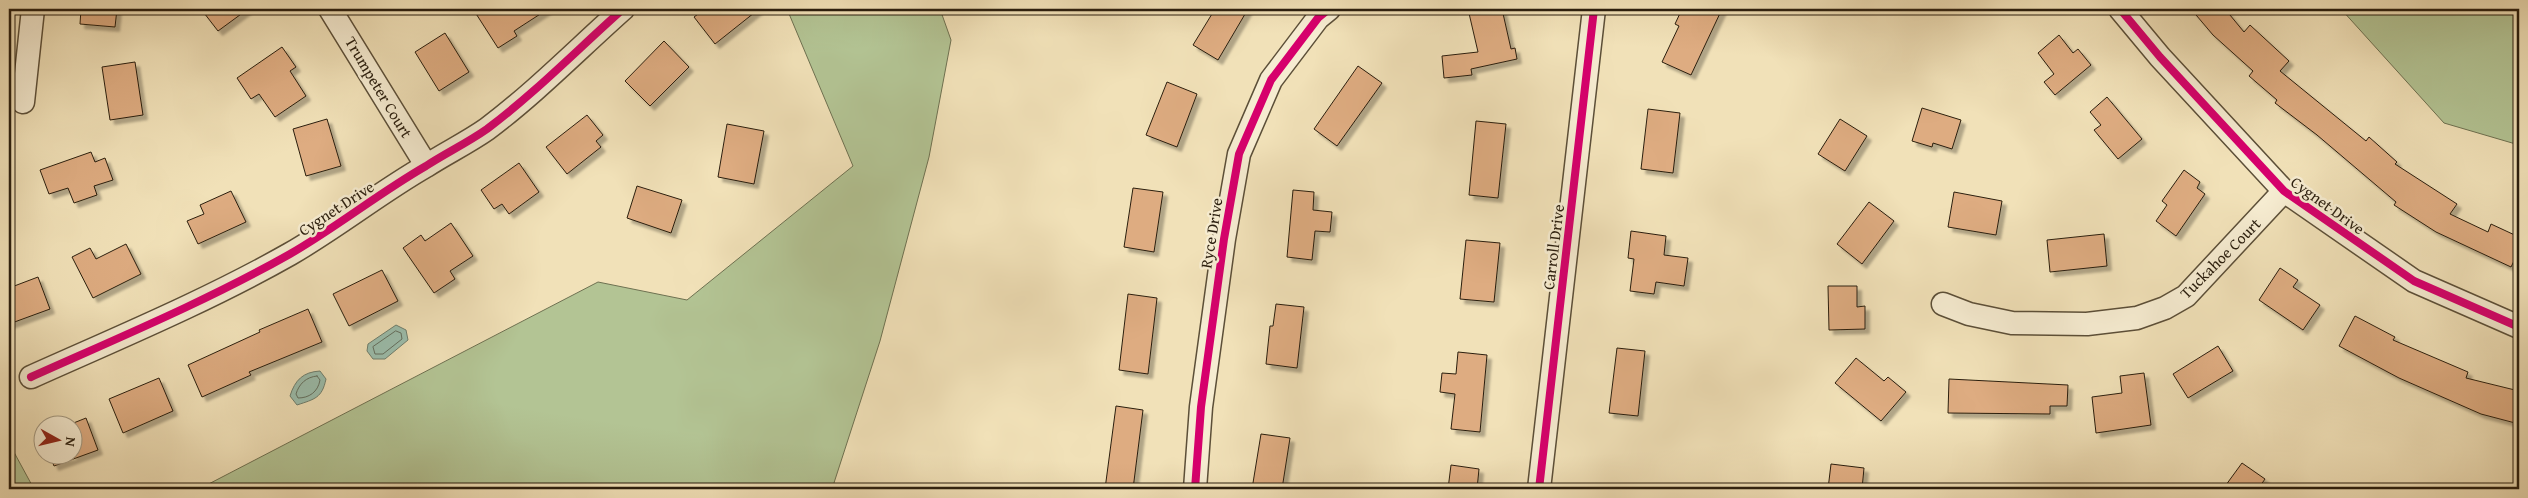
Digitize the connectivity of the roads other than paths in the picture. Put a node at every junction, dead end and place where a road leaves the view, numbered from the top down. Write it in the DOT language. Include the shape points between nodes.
graph roads {
  1 [pos="33,9"];
  2 [pos="330,9"];
  3 [pos="622,9"];
  4 [pos="1329,9"];
  5 [pos="1594,9"];
  6 [pos="2120,9"];
  7 [pos="23,102"];
  8 [pos="426,165"];
  9 [pos="2284,191"];
  10 [pos="1944,304"];
  11 [pos="2519,327"];
  12 [pos="31,377"];
  13 [pos="1195,489"];
  14 [pos="1539,489"];
  1 -- 7 [label="street"];
  2 -- 8 [label="street, Trumpeter Court"];
  3 -- 8 [label="street, Cygnet Drive" via="488,128 455,151"];
  4 -- 13 [label="street, Ryce Drive" via="1318,18 1271,80 1239,154 1201,407"];
  5 -- 14 [label="street, Carroll Drive"];
  6 -- 9 [label="street, Cygnet Drive"];
  8 -- 12 [label="street, Cygnet Drive" via="290,254 158,320"];
  9 -- 10 [label="street, Tuckahoe Court" via="2186,296 2138,318 2087,324 2012,323 1969,314"];
  9 -- 11 [label="street, Cygnet Drive" via="2414,281"];
}
